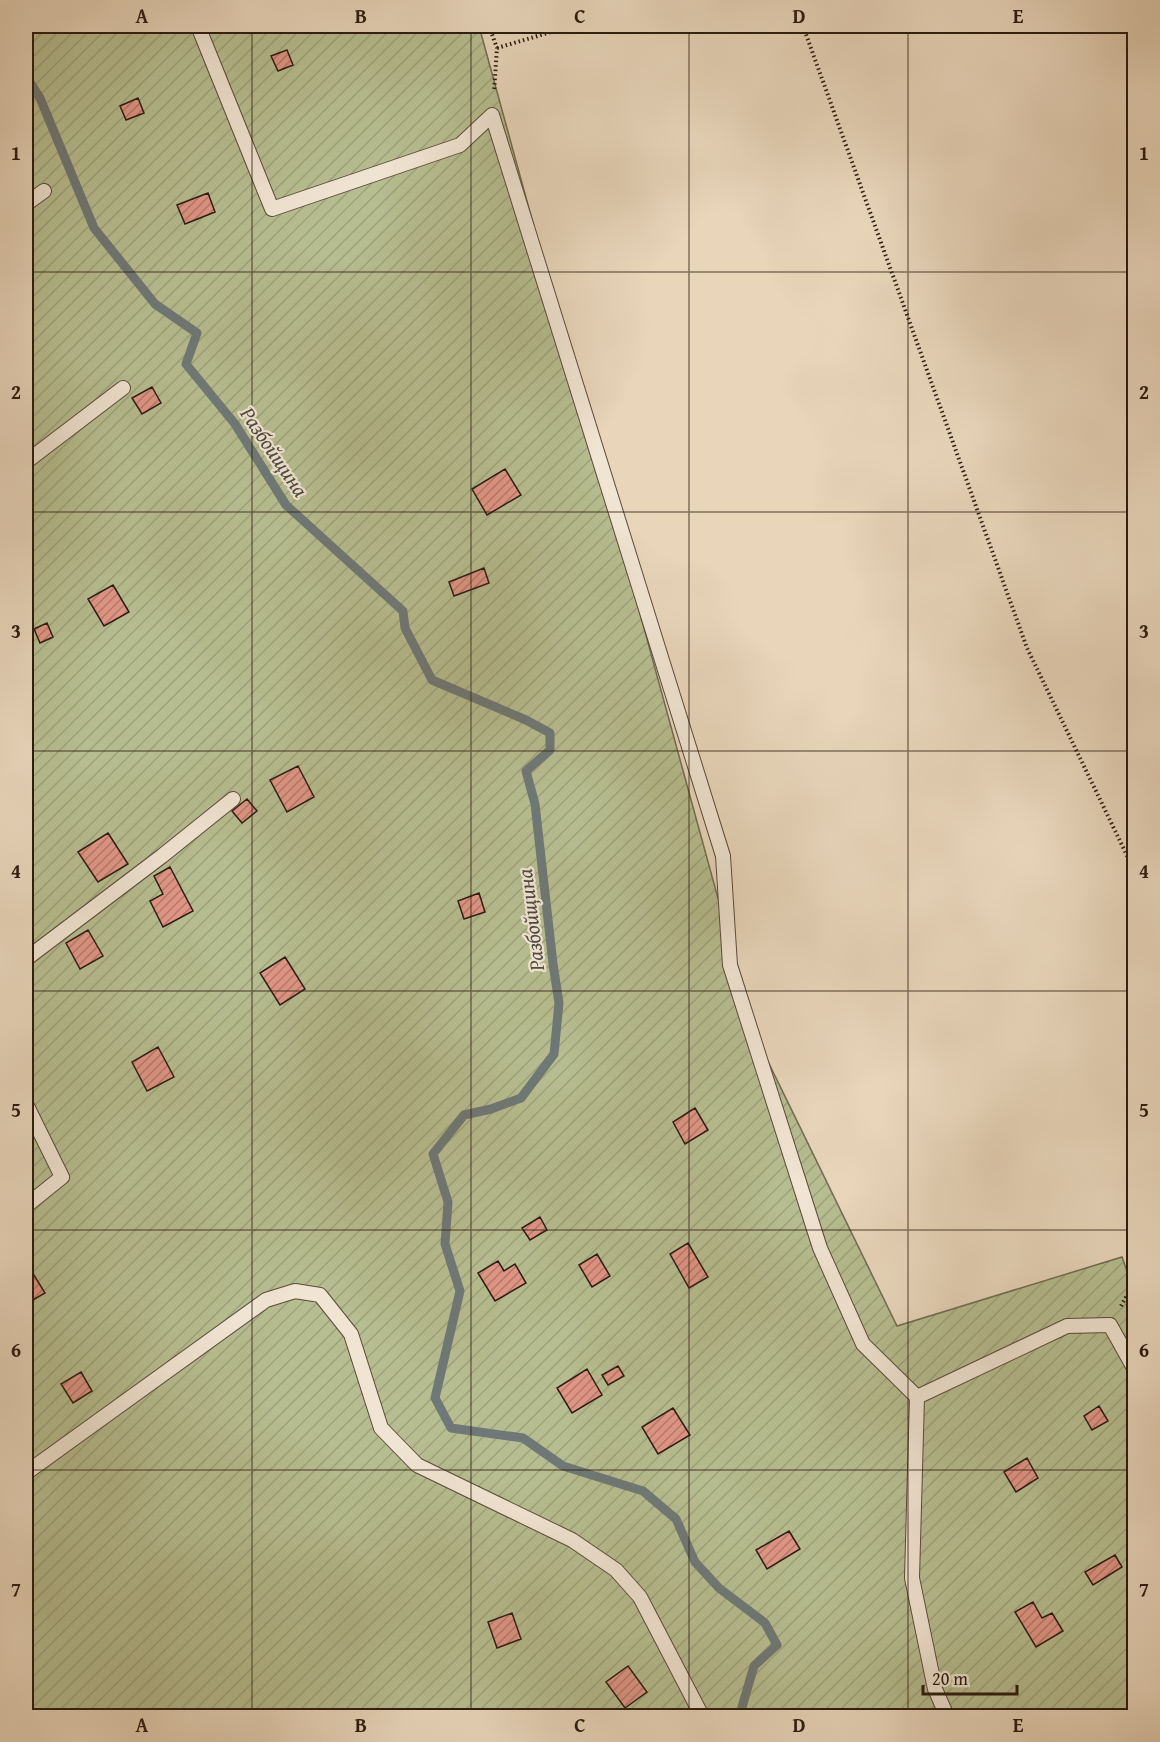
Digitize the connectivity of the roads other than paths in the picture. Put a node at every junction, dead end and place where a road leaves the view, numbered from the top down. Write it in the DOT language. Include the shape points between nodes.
graph roads {
  1 [pos="198,26"];
  2 [pos="44,191"];
  3 [pos="26,204"];
  4 [pos="123,388"];
  5 [pos="26,462"];
  6 [pos="234,800"];
  7 [pos="26,959"];
  8 [pos="26,1104"];
  9 [pos="26,1206"];
  10 [pos="1134,1368"];
  11 [pos="917,1397"];
  12 [pos="26,1473"];
  13 [pos="702,1716"];
  14 [pos="947,1716"];
  1 -- 11 [label="lane" via="272,209 460,145 492,115 723,856 730,965 820,1248 863,1344"];
  2 -- 3 [label="lane"];
  4 -- 5 [label="lane"];
  6 -- 7 [label="lane"];
  8 -- 9 [label="lane" via="62,1177"];
  10 -- 11 [label="lane" via="1110,1325 1067,1326"];
  11 -- 14 [label="lane" via="912,1578 935,1689"];
  12 -- 13 [label="lane" via="266,1300 295,1290 320,1295 351,1334 381,1428 417,1465 572,1540 616,1570 640,1597"];
}
